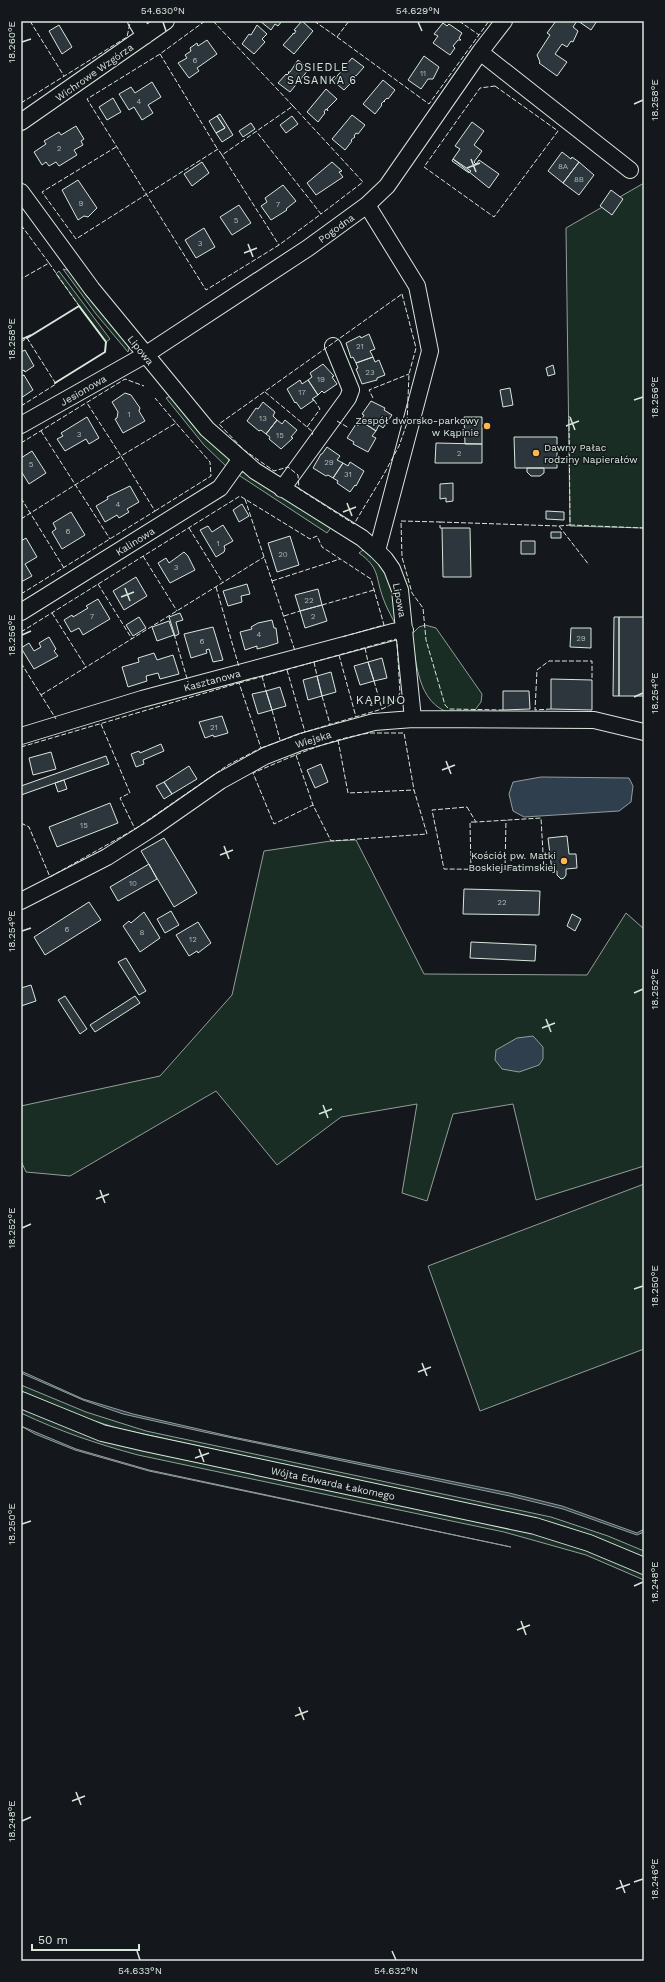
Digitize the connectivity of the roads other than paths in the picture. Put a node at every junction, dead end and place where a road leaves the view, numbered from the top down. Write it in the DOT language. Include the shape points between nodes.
graph roads {
  1 [pos="136,21"];
  2 [pos="166,21"];
  3 [pos="504,21"];
  4 [pos="145,36"];
  5 [pos="480,52"];
  6 [pos="21,122"];
  7 [pos="630,170"];
  8 [pos="21,192"];
  9 [pos="367,205"];
  10 [pos="333,346"];
  11 [pos="145,355"];
  12 [pos="21,425"];
  13 [pos="240,460"];
  14 [pos="282,490"];
  15 [pos="377,550"];
  16 [pos="21,612"];
  17 [pos="405,630"];
  18 [pos="413,720"];
  19 [pos="644,732"];
  20 [pos="21,736"];
  21 [pos="21,901"];
  22 [pos="21,1400"];
  23 [pos="644,1566"];
  1 -- 4 [label="street"];
  2 -- 4 [label="street, Wichrowe Wzgórza"];
  3 -- 5 [label="street, Pogodna"];
  4 -- 6 [label="street, Wichrowe Wzgórza"];
  5 -- 7 [label="street"];
  5 -- 9 [label="street, Pogodna" via="387,186"];
  8 -- 11 [label="street, Lipowa" via="92,289"];
  9 -- 11 [label="street, Pogodna" via="308,248"];
  9 -- 15 [label="street" via="417,286 430,351"];
  10 -- 14 [label="street" via="351,390 348,398"];
  11 -- 12 [label="street, Jesionowa"];
  11 -- 13 [label="street, Lipowa" via="197,417"];
  13 -- 14 [label="street, Lipowa"];
  13 -- 16 [label="street, Kalinowa" via="220,488"];
  14 -- 15 [label="street, Lipowa" via="345,527"];
  15 -- 17 [label="street, Lipowa" via="397,579"];
  17 -- 18 [label="street, Lipowa"];
  17 -- 20 [label="street, Kasztanowa" via="142,699"];
  18 -- 19 [label="street, Wiejska" via="594,720"];
  18 -- 21 [label="street, Wiejska" via="374,722 301,742 265,756 220,781 154,828 107,856"];
  22 -- 23 [label="street, Wójta Edwarda Łakomego" via="102,1432 145,1443 535,1526 589,1542"];
}
